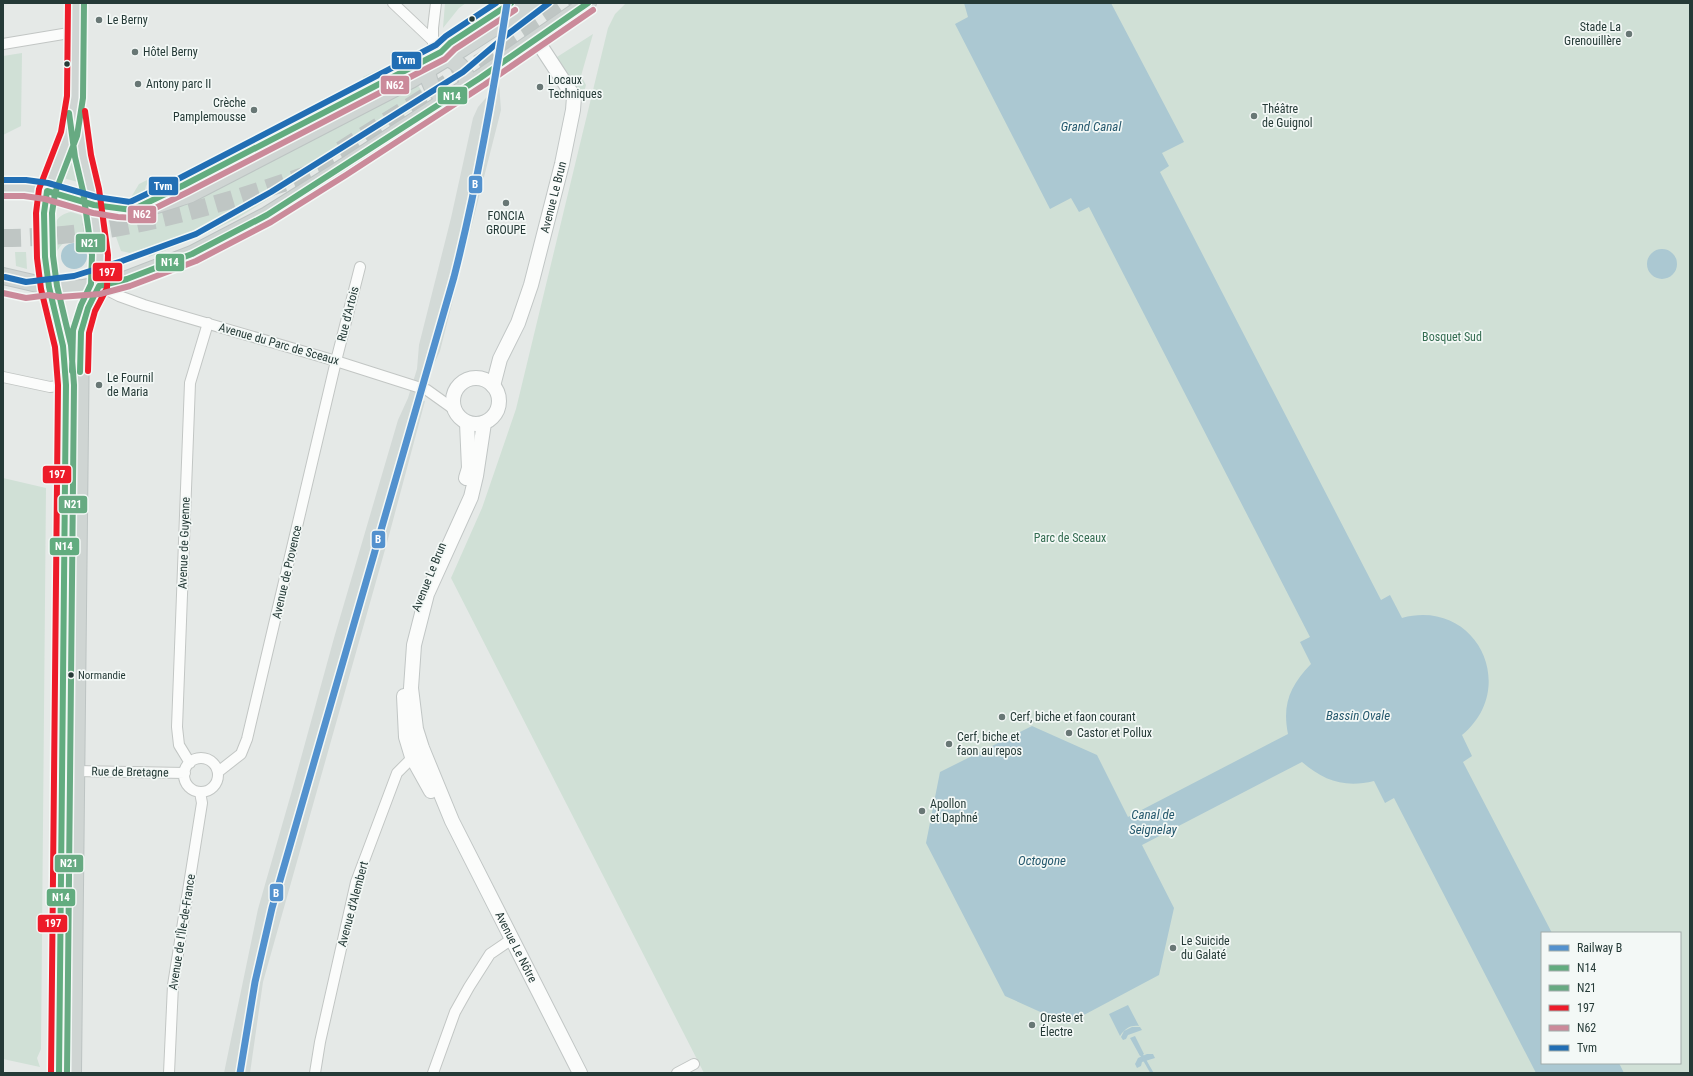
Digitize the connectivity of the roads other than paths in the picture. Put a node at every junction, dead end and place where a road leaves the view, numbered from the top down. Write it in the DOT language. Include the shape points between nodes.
graph roads {
  1 [pos="76,3"];
  2 [pos="393,3"];
  3 [pos="436,3"];
  4 [pos="532,3"];
  5 [pos="588,3"];
  6 [pos="75,32"];
  7 [pos="536,39"];
  8 [pos="432,40"];
  9 [pos="3,44"];
  10 [pos="448,58"];
  11 [pos="430,69"];
  12 [pos="467,87"];
  13 [pos="75,97"];
  14 [pos="448,99"];
  15 [pos="4,188"];
  16 [pos="47,191"];
  17 [pos="94,205"];
  18 [pos="360,267"];
  19 [pos="3,276"];
  20 [pos="99,286"];
  21 [pos="49,287"];
  22 [pos="208,323"];
  23 [pos="500,359"];
  24 [pos="336,361"];
  25 [pos="3,377"];
  26 [pos="477,378"];
  27 [pos="66,385"];
  28 [pos="493,386"];
  29 [pos="455,410"];
  30 [pos="468,423"];
  31 [pos="484,423"];
  32 [pos="417,753"];
  33 [pos="190,763"];
  34 [pos="75,772"];
  35 [pos="218,772"];
  36 [pos="185,773"];
  37 [pos="200,792"];
  38 [pos="512,940"];
  39 [pos="694,1064"];
  40 [pos="59,1073"];
  41 [pos="72,1073"];
  42 [pos="169,1073"];
  43 [pos="315,1073"];
  44 [pos="433,1073"];
  45 [pos="580,1073"];
  46 [pos="677,1073"];
  1 -- 6 [label="main road"];
  2 -- 8 [label="street"];
  3 -- 8 [label="street"];
  4 -- 10 [label="main road"];
  5 -- 7 [label="main road"];
  6 -- 9 [label="street"];
  6 -- 13 [label="main road"];
  7 -- 12 [label="main road"];
  7 -- 23 [label="main road, Avenue Le Brun" via="574,97 573,110 531,285 518,323"];
  8 -- 11 [label="street"];
  10 -- 11 [label="main road"];
  10 -- 12 [label="main road" via="459,63 468,78"];
  11 -- 14 [label="main road" via="430,85"];
  11 -- 17 [label="main road" via="191,194 152,207 132,210"];
  12 -- 14 [label="main road"];
  13 -- 16 [label="main road" via="69,134"];
  13 -- 17 [label="main road" via="83,156"];
  14 -- 20 [label="main road" via="268,215 192,254 127,279"];
  15 -- 16 [label="main road"];
  16 -- 17 [label="main road"];
  16 -- 21 [label="main road" via="44,226"];
  17 -- 20 [label="main road" via="100,255"];
  18 -- 24 [label="street, Rue d'Artois"];
  19 -- 21 [label="main road"];
  20 -- 21 [label="main road" via="59,289"];
  20 -- 22 [label="street, Avenue du Parc de Sceaux" via="130,301"];
  20 -- 34 [label="main road" via="88,308 81,332"];
  21 -- 27 [label="main road" via="63,346"];
  22 -- 24 [label="street, Avenue du Parc de Sceaux"];
  22 -- 33 [label="street, Avenue de Guyenne" via="190,382 177,727 179,745"];
  23 -- 26 [label="main road, Avenue Le Brun"];
  23 -- 28 [label="main road, Avenue Le Brun"];
  24 -- 29 [label="street, Avenue du Parc de Sceaux" via="427,390"];
  24 -- 35 [label="street, Avenue de Provence" via="247,739 241,754"];
  25 -- 27 [label="street" via="50,387"];
  26 -- 28 [label="main road"];
  26 -- 29 [label="main road" via="469,379 457,388 453,402"];
  27 -- 40 [label="main road"];
  28 -- 31 [label="main road" via="499,399 498,406 496,413"];
  29 -- 30 [label="main road"];
  30 -- 31 [label="main road"];
  30 -- 32 [label="main road, Avenue Le Brun" via="468,468 461,498 416,604 407,644 404,673 406,737"];
  31 -- 32 [label="main road, Avenue Le Brun" via="471,497 427,594 414,645 411,688"];
  32 -- 38 [label="main road, Avenue Le Nôtre" via="433,794 452,821"];
  32 -- 43 [label="street, Avenue d'Alembert" via="397,773 356,882"];
  33 -- 35 [label="street" via="204,758 214,763"];
  33 -- 36 [label="street"];
  34 -- 36 [label="street, Rue de Bretagne"];
  34 -- 41 [label="main road"];
  35 -- 37 [label="street" via="214,787"];
  36 -- 37 [label="street" via="190,788"];
  37 -- 42 [label="street, Avenue de l'Île-de-France" via="202,803 173,985"];
  38 -- 44 [label="street" via="490,954 469,987 455,1012"];
  38 -- 45 [label="main road, Avenue Le Nôtre"];
  39 -- 46 [label="street"];
}
